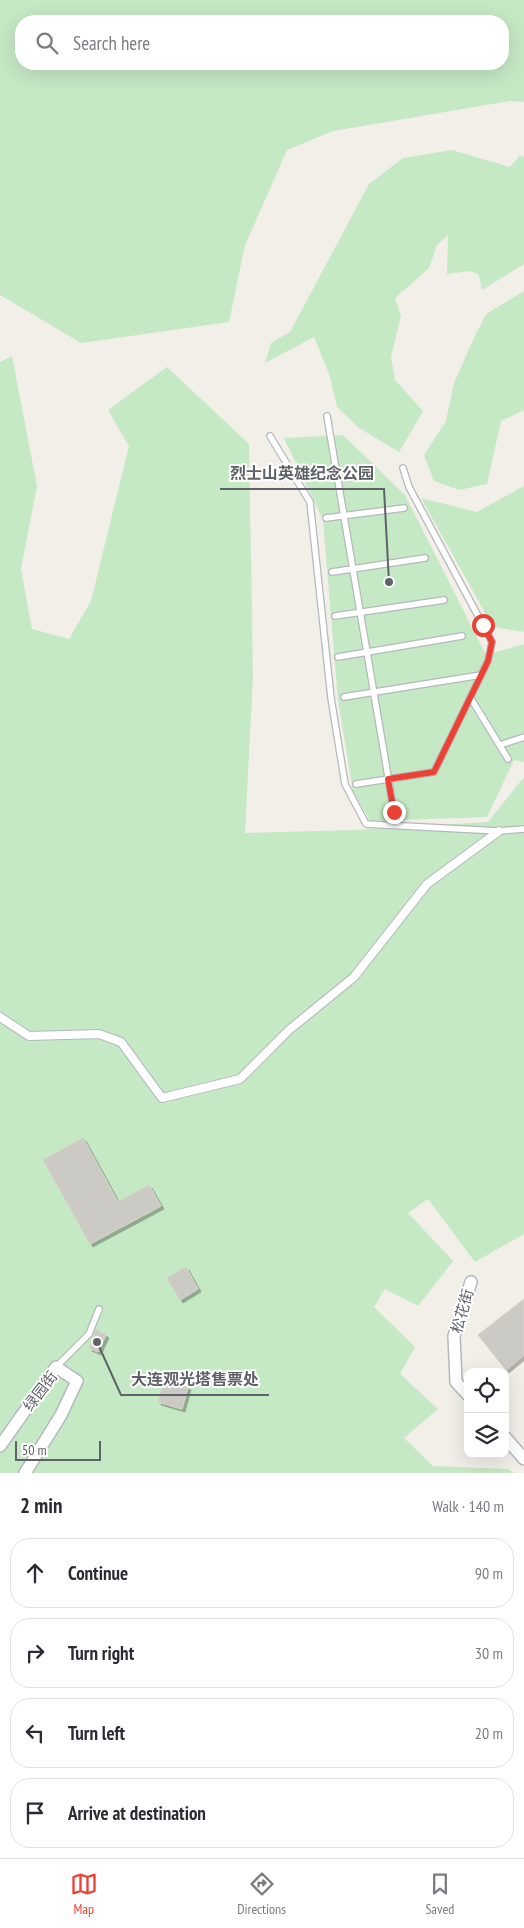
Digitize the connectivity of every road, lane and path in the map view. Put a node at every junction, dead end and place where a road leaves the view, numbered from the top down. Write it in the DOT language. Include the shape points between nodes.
graph roads {
  1 [pos="327,416"];
  2 [pos="270,436"];
  3 [pos="403,468"];
  4 [pos="404,508"];
  5 [pos="345,516"];
  6 [pos="326,518"];
  7 [pos="425,558"];
  8 [pos="354,569"];
  9 [pos="332,572"];
  10 [pos="444,600"];
  11 [pos="361,612"];
  12 [pos="335,616"];
  13 [pos="462,636"];
  14 [pos="367,652"];
  15 [pos="338,657"];
  16 [pos="481,675"];
  17 [pos="374,692"];
  18 [pos="344,697"];
  19 [pos="470,697"];
  20 [pos="524,737"];
  21 [pos="500,745"];
  22 [pos="508,759"];
  23 [pos="388,779"];
  24 [pos="356,784"];
  25 [pos="394,812"];
  26 [pos="524,829"];
  27 [pos="499,831"];
  28 [pos="0,1017"];
  29 [pos="470,1282"];
  30 [pos="99,1310"];
  31 [pos="56,1367"];
  32 [pos="464,1391"];
  33 [pos="509,1441"];
  34 [pos="0,1446"];
  35 [pos="524,1458"];
  36 [pos="25,1473"];
  1 -- 5 [label="lane"];
  2 -- 27 [label="lane" via="310,502 331,698 345,784 366,824"];
  3 -- 16 [label="lane" via="409,487 492,642"];
  4 -- 5 [label="lane"];
  5 -- 6 [label="lane"];
  5 -- 8 [label="lane"];
  7 -- 8 [label="lane"];
  8 -- 9 [label="lane"];
  8 -- 11 [label="lane"];
  10 -- 11 [label="lane"];
  11 -- 12 [label="lane"];
  11 -- 14 [label="lane"];
  13 -- 14 [label="lane"];
  14 -- 15 [label="lane"];
  14 -- 17 [label="lane"];
  16 -- 17 [label="lane"];
  16 -- 19 [label="lane"];
  17 -- 18 [label="lane"];
  17 -- 23 [label="lane"];
  19 -- 21 [label="lane"];
  19 -- 23 [label="lane" via="434,772"];
  20 -- 21 [label="lane"];
  21 -- 22 [label="lane"];
  23 -- 24 [label="lane"];
  23 -- 25 [label="lane"];
  26 -- 27 [label="lane"];
  27 -- 28 [label="street" via="427,884 354,977 289,1030 240,1079 162,1098 121,1042 99,1034 29,1036"];
  29 -- 32 [label="street, 松花街" via="454,1336 456,1382"];
  30 -- 31 [label="lane" via="89,1334"];
  31 -- 34 [label="street, 绿园街"];
  31 -- 36 [label="street, 绿园街" via="76,1381 61,1415"];
  33 -- 35 [label="street"];
}
